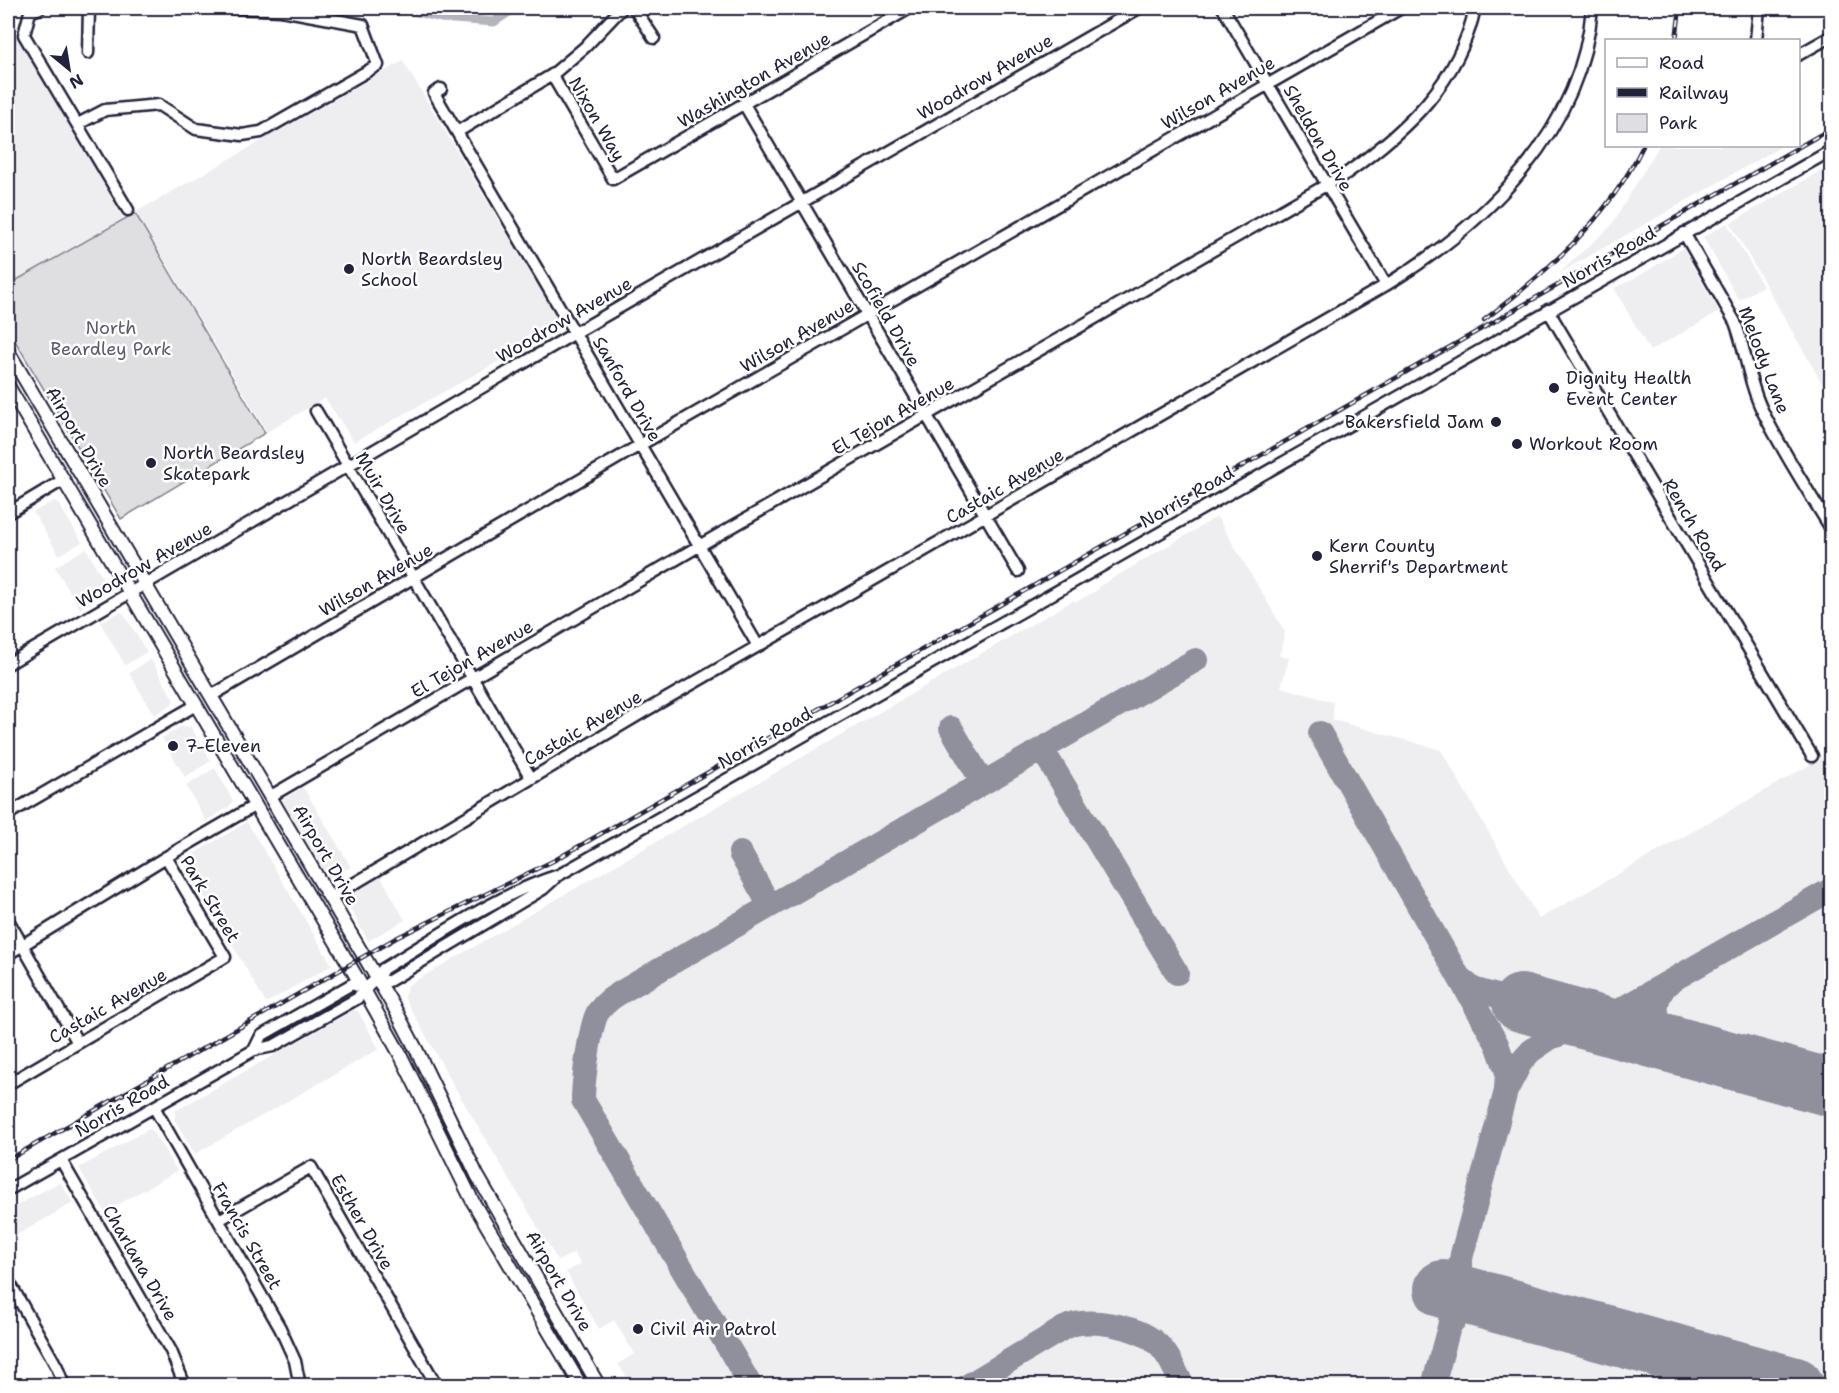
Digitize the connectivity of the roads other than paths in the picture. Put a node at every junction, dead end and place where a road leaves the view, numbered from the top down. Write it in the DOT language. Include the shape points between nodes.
graph roads {
  1 [pos="88,8"];
  2 [pos="232,8"];
  3 [pos="622,8"];
  4 [pos="634,8"];
  5 [pos="887,8"];
  6 [pos="910,8"];
  7 [pos="1139,8"];
  8 [pos="1223,8"];
  9 [pos="1401,8"];
  10 [pos="1475,8"];
  11 [pos="1592,8"];
  12 [pos="1759,8"];
  13 [pos="35,10"];
  14 [pos="894,19"];
  15 [pos="1832,36"];
  16 [pos="654,38"];
  17 [pos="1756,39"];
  18 [pos="88,53"];
  19 [pos="1800,54"];
  20 [pos="552,75"];
  21 [pos="1268,84"];
  22 [pos="441,89"];
  23 [pos="744,104"];
  24 [pos="78,124"];
  25 [pos="457,132"];
  26 [pos="1832,150"];
  27 [pos="613,179"];
  28 [pos="1327,185"];
  29 [pos="802,202"];
  30 [pos="128,210"];
  31 [pos="1684,233"];
  32 [pos="1386,285"];
  33 [pos="1548,310"];
  34 [pos="867,315"];
  35 [pos="575,333"];
  36 [pos="8,351"];
  37 [pos="8,386"];
  38 [pos="316,411"];
  39 [pos="927,416"];
  40 [pos="640,445"];
  41 [pos="347,465"];
  42 [pos="63,480"];
  43 [pos="8,513"];
  44 [pos="986,516"];
  45 [pos="1832,530"];
  46 [pos="699,546"];
  47 [pos="1018,571"];
  48 [pos="413,577"];
  49 [pos="145,584"];
  50 [pos="129,593"];
  51 [pos="758,646"];
  52 [pos="8,664"];
  53 [pos="472,678"];
  54 [pos="211,696"];
  55 [pos="196,705"];
  56 [pos="1812,756"];
  57 [pos="531,778"];
  58 [pos="271,796"];
  59 [pos="254,806"];
  60 [pos="8,814"];
  61 [pos="166,857"];
  62 [pos="330,898"];
  63 [pos="8,920"];
  64 [pos="22,945"];
  65 [pos="8,954"];
  66 [pos="225,957"];
  67 [pos="378,980"];
  68 [pos="363,988"];
  69 [pos="78,1043"];
  70 [pos="8,1084"];
  71 [pos="154,1107"];
  72 [pos="61,1160"];
  73 [pos="8,1190"];
  74 [pos="219,1220"];
  75 [pos="8,1280"];
  76 [pos="64,1386"];
  77 [pos="184,1386"];
  78 [pos="300,1386"];
  79 [pos="436,1386"];
  80 [pos="581,1386"];
  81 [pos="599,1386"];
  1 -- 18 [label="street"];
  2 -- 24 [label="street" via="281,10 363,25 378,65 261,132 242,135 196,129 159,105 105,110"];
  3 -- 20 [label="street"];
  4 -- 16 [label="street"];
  5 -- 14 [label="street"];
  6 -- 14 [label="street, Washington Avenue"];
  7 -- 29 [label="street, Woodrow Avenue"];
  8 -- 21 [label="street, Sheldon Drive"];
  9 -- 21 [label="street, Wilson Avenue"];
  10 -- 28 [label="street, El Tejon Avenue" via="1464,46 1436,93 1388,141"];
  11 -- 32 [label="street, Castaic Avenue" via="1573,89 1535,155 1458,235"];
  12 -- 17 [label="street"];
  13 -- 24 [label="street" via="24,35"];
  14 -- 23 [label="street, Washington Avenue"];
  15 -- 19 [label="street"];
  20 -- 25 [label="street"];
  20 -- 27 [label="street, Nixon Way"];
  21 -- 28 [label="street, Sheldon Drive"];
  21 -- 34 [label="street, Wilson Avenue"];
  22 -- 25 [label="street, Sanford Drive" via="434,93"];
  23 -- 27 [label="street, Washington Avenue"];
  23 -- 29 [label="street, Scofield Drive"];
  24 -- 30 [label="street"];
  25 -- 35 [label="street, Sanford Drive"];
  26 -- 31 [label="street, Norris Road"];
  28 -- 32 [label="street, Sheldon Drive"];
  28 -- 39 [label="street, El Tejon Avenue"];
  29 -- 34 [label="street, Scofield Drive"];
  29 -- 35 [label="street, Woodrow Avenue"];
  31 -- 33 [label="street, Norris Road"];
  31 -- 45 [label="street, Melody Lane" via="1735,322 1761,409"];
  32 -- 44 [label="street, Castaic Avenue"];
  33 -- 56 [label="street, Rench Road"];
  33 -- 67 [label="street, Norris Road" via="559,875 543,889 389,981"];
  34 -- 39 [label="street, Scofield Drive"];
  34 -- 40 [label="street, Wilson Avenue"];
  35 -- 40 [label="street, Sanford Drive"];
  35 -- 41 [label="street, Woodrow Avenue"];
  36 -- 49 [label="main road, Airport Drive"];
  37 -- 42 [label="main road, Airport Drive"];
  38 -- 41 [label="street, Muir Drive"];
  39 -- 44 [label="street, Scofield Drive"];
  39 -- 46 [label="street, El Tejon Avenue"];
  40 -- 46 [label="street, Sanford Drive"];
  40 -- 48 [label="street, Wilson Avenue"];
  41 -- 48 [label="street, Muir Drive"];
  41 -- 49 [label="street, Woodrow Avenue"];
  42 -- 43 [label="street"];
  42 -- 50 [label="main road, Airport Drive"];
  44 -- 47 [label="street, Scofield Drive"];
  44 -- 51 [label="street, Castaic Avenue"];
  46 -- 51 [label="street, Sanford Drive"];
  46 -- 53 [label="street, El Tejon Avenue"];
  48 -- 53 [label="street, Muir Drive"];
  48 -- 54 [label="street, Wilson Avenue"];
  49 -- 50 [label="street, Woodrow Avenue"];
  49 -- 54 [label="main road, Airport Drive"];
  50 -- 52 [label="street, Woodrow Avenue"];
  50 -- 55 [label="main road, Airport Drive"];
  51 -- 57 [label="street, Castaic Avenue"];
  53 -- 57 [label="street, Muir Drive"];
  53 -- 58 [label="street, El Tejon Avenue"];
  54 -- 58 [label="main road, Airport Drive"];
  55 -- 59 [label="main road, Airport Drive"];
  55 -- 60 [label="street"];
  57 -- 62 [label="street, Castaic Avenue"];
  58 -- 62 [label="main road, Airport Drive"];
  59 -- 61 [label="street"];
  59 -- 68 [label="main road, Airport Drive"];
  61 -- 64 [label="street"];
  61 -- 66 [label="street, Park Street"];
  62 -- 67 [label="main road, Airport Drive"];
  63 -- 64 [label="street"];
  64 -- 65 [label="street"];
  64 -- 69 [label="street"];
  66 -- 69 [label="street, Castaic Avenue"];
  67 -- 68 [label="street, Norris Road"];
  67 -- 81 [label="main road, Airport Drive" via="477,1175"];
  68 -- 71 [label="street, Norris Road" via="358,998 273,1046 254,1050"];
  68 -- 80 [label="main road, Airport Drive" via="473,1202"];
  69 -- 70 [label="street, Castaic Avenue"];
  71 -- 72 [label="street, Norris Road"];
  71 -- 74 [label="street, Francis Street"];
  72 -- 73 [label="street, Norris Road"];
  72 -- 77 [label="street, Charlana Drive" via="171,1351"];
  74 -- 78 [label="street, Francis Street" via="288,1342"];
  74 -- 79 [label="street, Esther Drive" via="311,1167"];
  75 -- 76 [label="street"];
}
